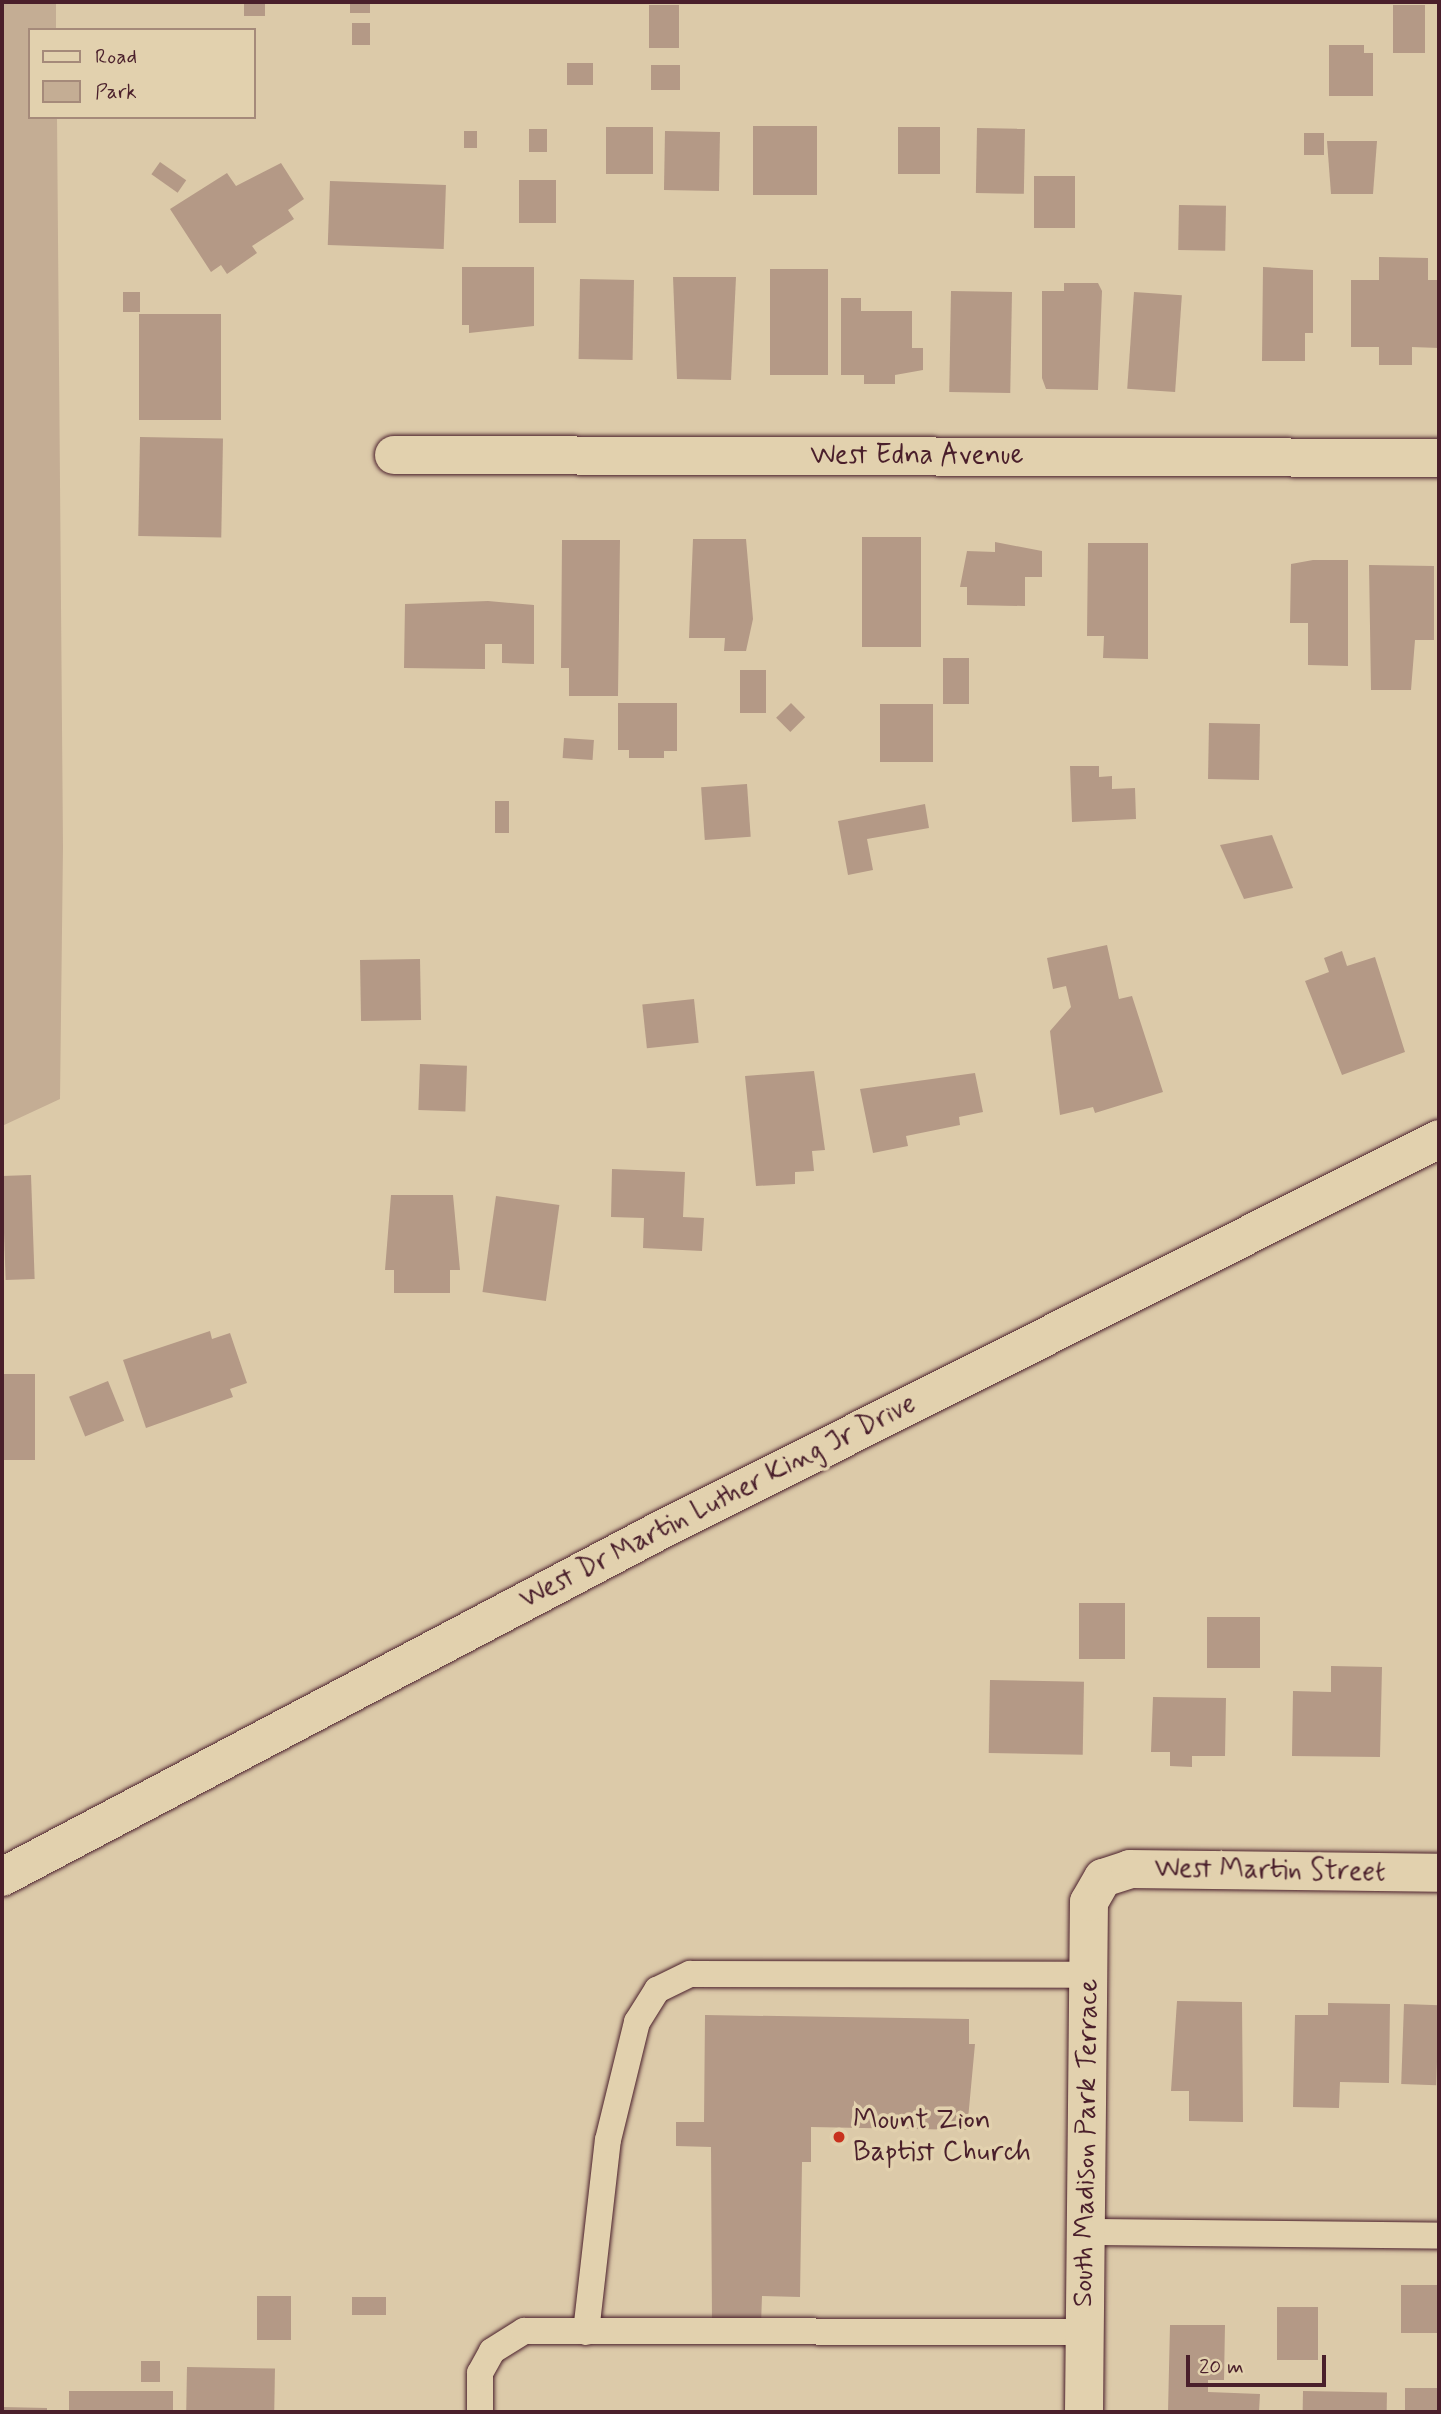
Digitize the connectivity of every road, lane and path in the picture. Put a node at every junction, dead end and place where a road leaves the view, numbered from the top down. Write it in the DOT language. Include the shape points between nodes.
graph roads {
  1 [pos="394,455"];
  2 [pos="1439,458"];
  3 [pos="1439,1139"];
  4 [pos="1439,1873"];
  5 [pos="2,1877"];
  6 [pos="1103,1878"];
  7 [pos="1089,1975"];
  8 [pos="1086,2232"];
  9 [pos="1439,2236"];
  10 [pos="586,2332"];
  11 [pos="1085,2332"];
  12 [pos="480,2412"];
  13 [pos="1084,2412"];
  1 -- 2 [label="street, West Edna Avenue"];
  3 -- 5 [label="street, West Dr Martin Luther King Jr Drive" via="655,1533"];
  4 -- 6 [label="street, West Martin Street" via="1130,1869"];
  6 -- 7 [label="street, South Madison Park Terrace" via="1089,1902"];
  7 -- 8 [label="street, South Madison Park Terrace"];
  7 -- 10 [label="lane" via="690,1974 657,1990 637,2022 608,2140"];
  8 -- 9 [label="lane"];
  8 -- 11 [label="street, South Madison Park Terrace"];
  10 -- 11 [label="lane"];
  10 -- 12 [label="lane" via="524,2331 492,2351 480,2373"];
  11 -- 13 [label="street, South Madison Park Terrace"];
}
